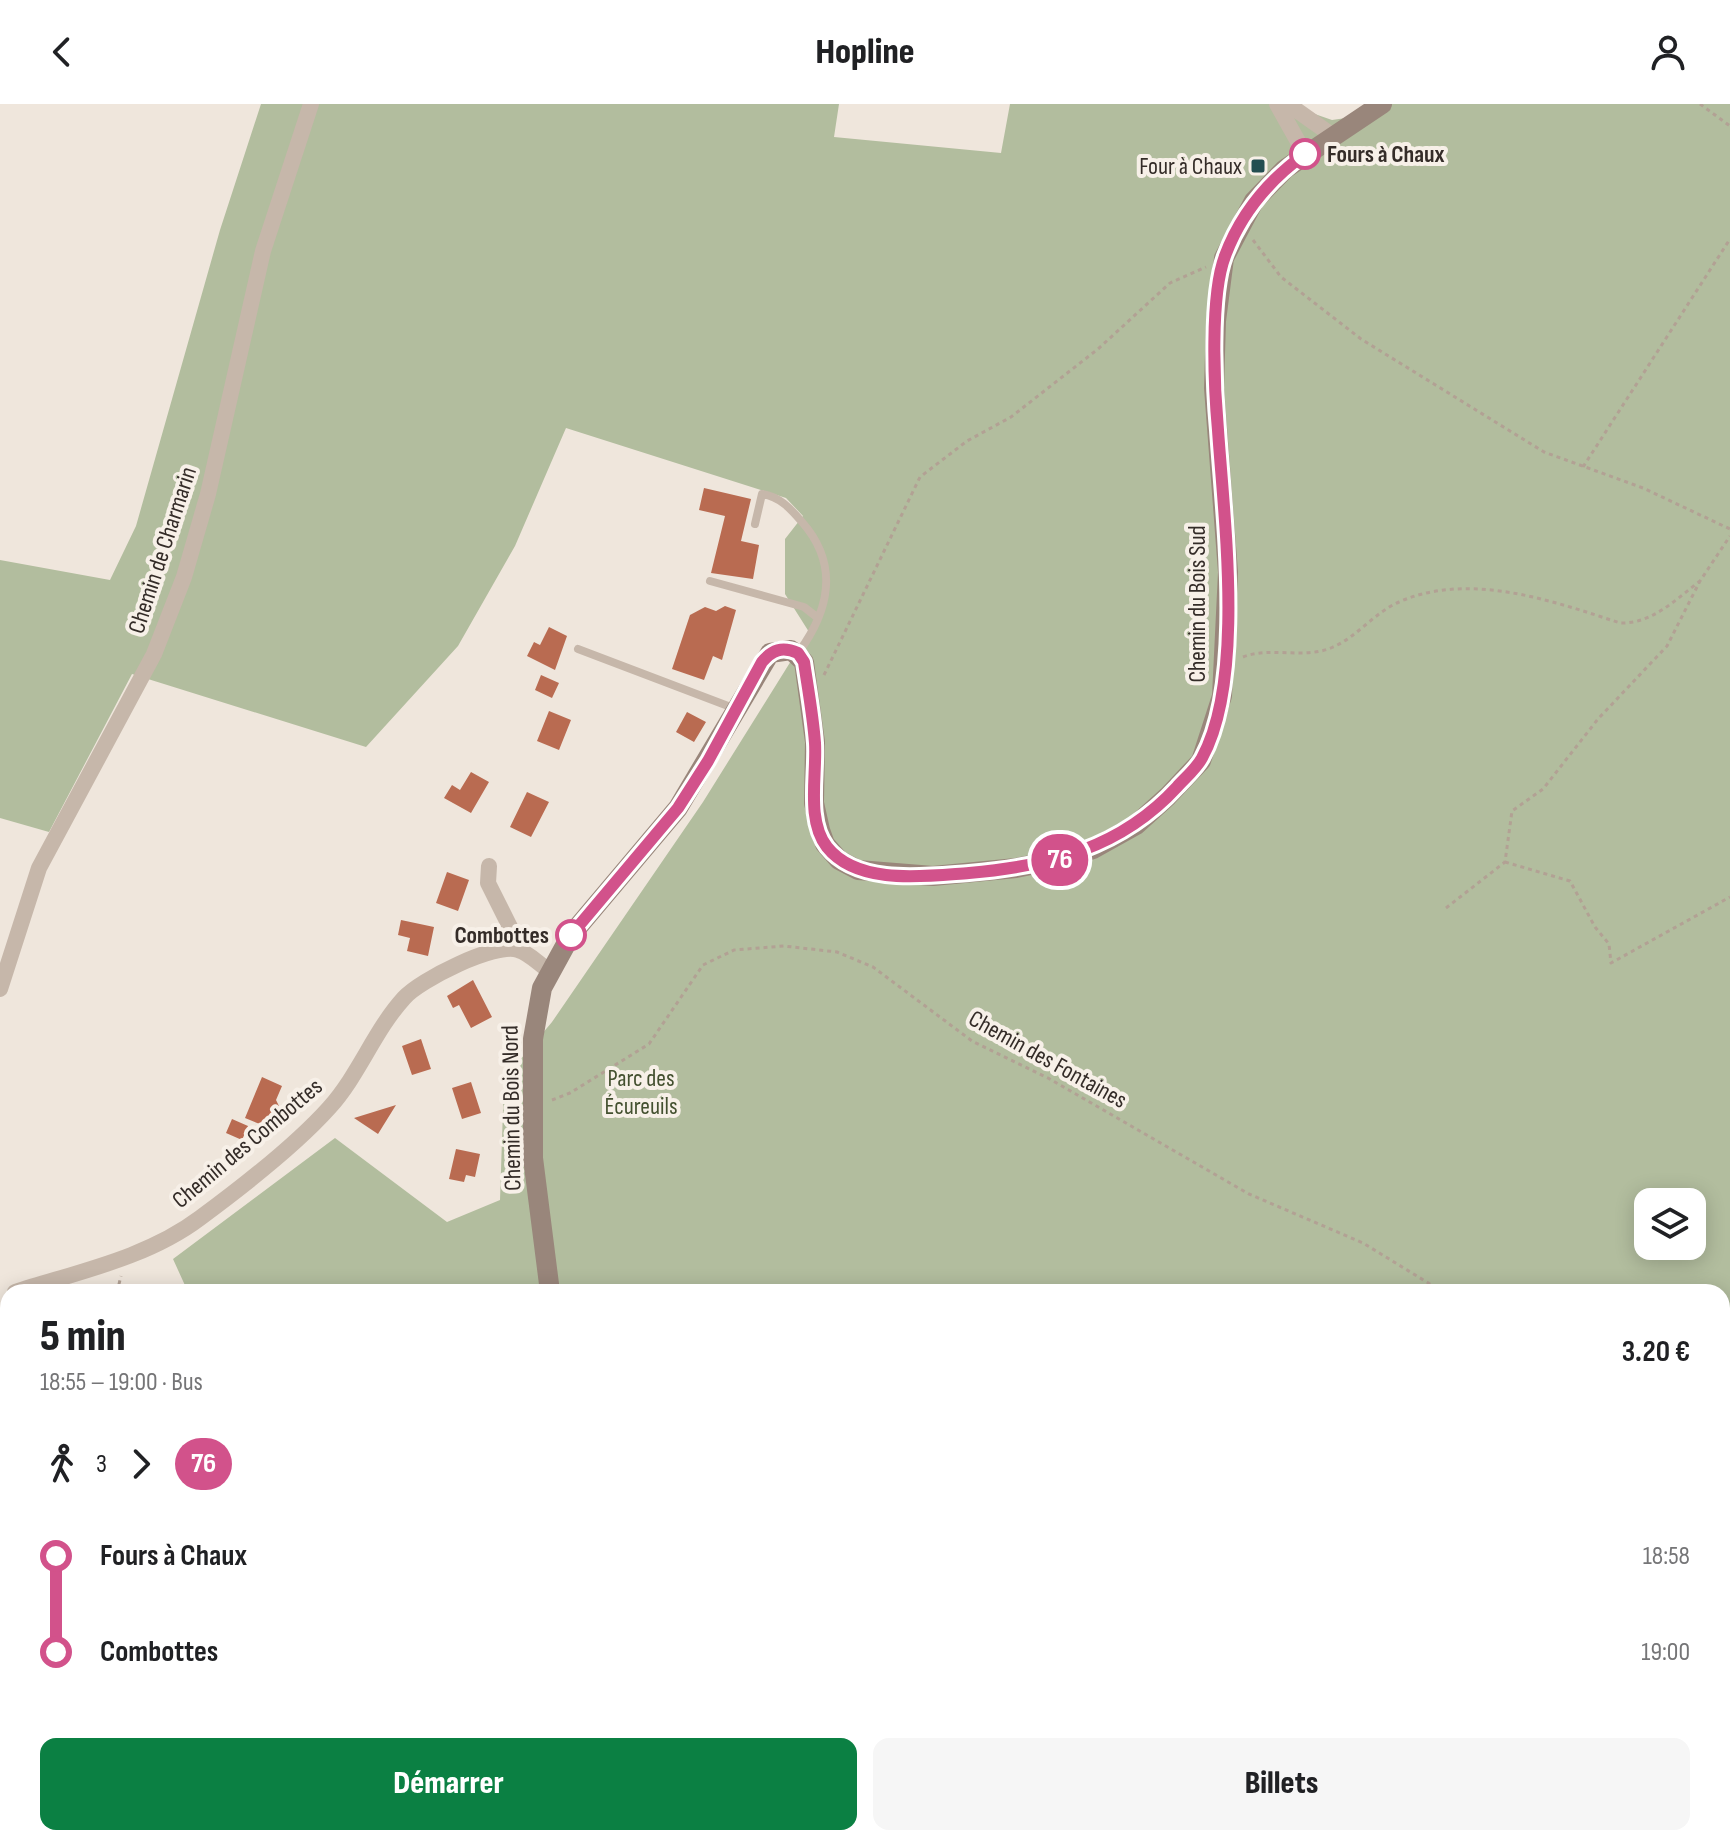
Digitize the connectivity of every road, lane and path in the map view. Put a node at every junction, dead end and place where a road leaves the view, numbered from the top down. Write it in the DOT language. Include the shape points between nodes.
graph roads {
  1 [pos="311,104"];
  2 [pos="1277,104"];
  3 [pos="1288,104"];
  4 [pos="1382,104"];
  5 [pos="1700,104"];
  6 [pos="1730,126"];
  7 [pos="1333,136"];
  8 [pos="1305,154"];
  9 [pos="1240,224"];
  10 [pos="1730,239"];
  11 [pos="1224,258"];
  12 [pos="1583,467"];
  13 [pos="755,524"];
  14 [pos="1730,529"];
  15 [pos="1730,536"];
  16 [pos="710,581"];
  17 [pos="1700,581"];
  18 [pos="818,618"];
  19 [pos="578,649"];
  20 [pos="801,658"];
  21 [pos="1224,675"];
  22 [pos="808,695"];
  23 [pos="737,710"];
  24 [pos="1505,862"];
  25 [pos="489,866"];
  26 [pos="1730,897"];
  27 [pos="1446,908"];
  28 [pos="516,949"];
  29 [pos="548,970"];
  30 [pos="0,989"];
  31 [pos="532,1104"];
  32 [pos="39,1284"];
  33 [pos="549,1284"];
  34 [pos="1430,1284"];
  1 -- 30 [label="street, Chemin de Charmarin" via="263,251 184,577 154,654 39,868"];
  2 -- 8 [label="street"];
  3 -- 7 [label="street"];
  4 -- 7 [label="street, Chemin du Bois Sud"];
  5 -- 6 [label="path"];
  7 -- 8 [label="street, Chemin du Bois Sud"];
  8 -- 9 [label="street, Chemin du Bois Sud" via="1254,201"];
  9 -- 11 [label="street, Chemin du Bois Sud"];
  9 -- 12 [label="path" via="1281,277 1361,339 1544,452"];
  10 -- 12 [label="path"];
  11 -- 21 [label="street, Chemin du Bois Sud" via="1214,388 1228,572"];
  11 -- 22 [label="path" via="1170,283 1098,349 1011,417 967,441 920,477 836,654"];
  12 -- 14 [label="path"];
  13 -- 18 [label="lane" via="762,494 774,496 820,543 825,588"];
  15 -- 17 [label="path"];
  16 -- 18 [label="lane" via="804,607"];
  17 -- 21 [label="path" via="1634,624 1510,591 1439,591 1398,602 1334,647 1251,654 1237,659"];
  17 -- 24 [label="path" via="1667,646 1598,719 1543,789 1512,811"];
  18 -- 20 [label="lane"];
  19 -- 23 [label="lane"];
  20 -- 22 [label="street, Chemin du Bois Sud"];
  20 -- 23 [label="street, Chemin du Bois Nord" via="781,649 770,653"];
  21 -- 22 [label="street, Chemin du Bois Sud" via="1213,732 1201,761 1136,825 1066,858 933,876 858,870 825,844 814,803 815,742"];
  23 -- 29 [label="street, Chemin du Bois Nord" via="678,808"];
  24 -- 26 [label="path" via="1570,881 1609,944 1611,963"];
  24 -- 27 [label="path"];
  25 -- 28 [label="street" via="488,883"];
  28 -- 29 [label="street"];
  28 -- 32 [label="street, Chemin des Combottes" via="452,967 405,996 345,1090 320,1119 198,1219 164,1241"];
  29 -- 31 [label="street, Chemin du Bois Nord" via="536,1009"];
  31 -- 33 [label="street, Chemin du Bois Nord" via="533,1158"];
  31 -- 34 [label="path, Chemin des Fontaines" via="570,1093 649,1044 703,965 734,950 784,946 837,952 873,967 972,1041 1048,1078 1249,1194 1363,1243"];
}
